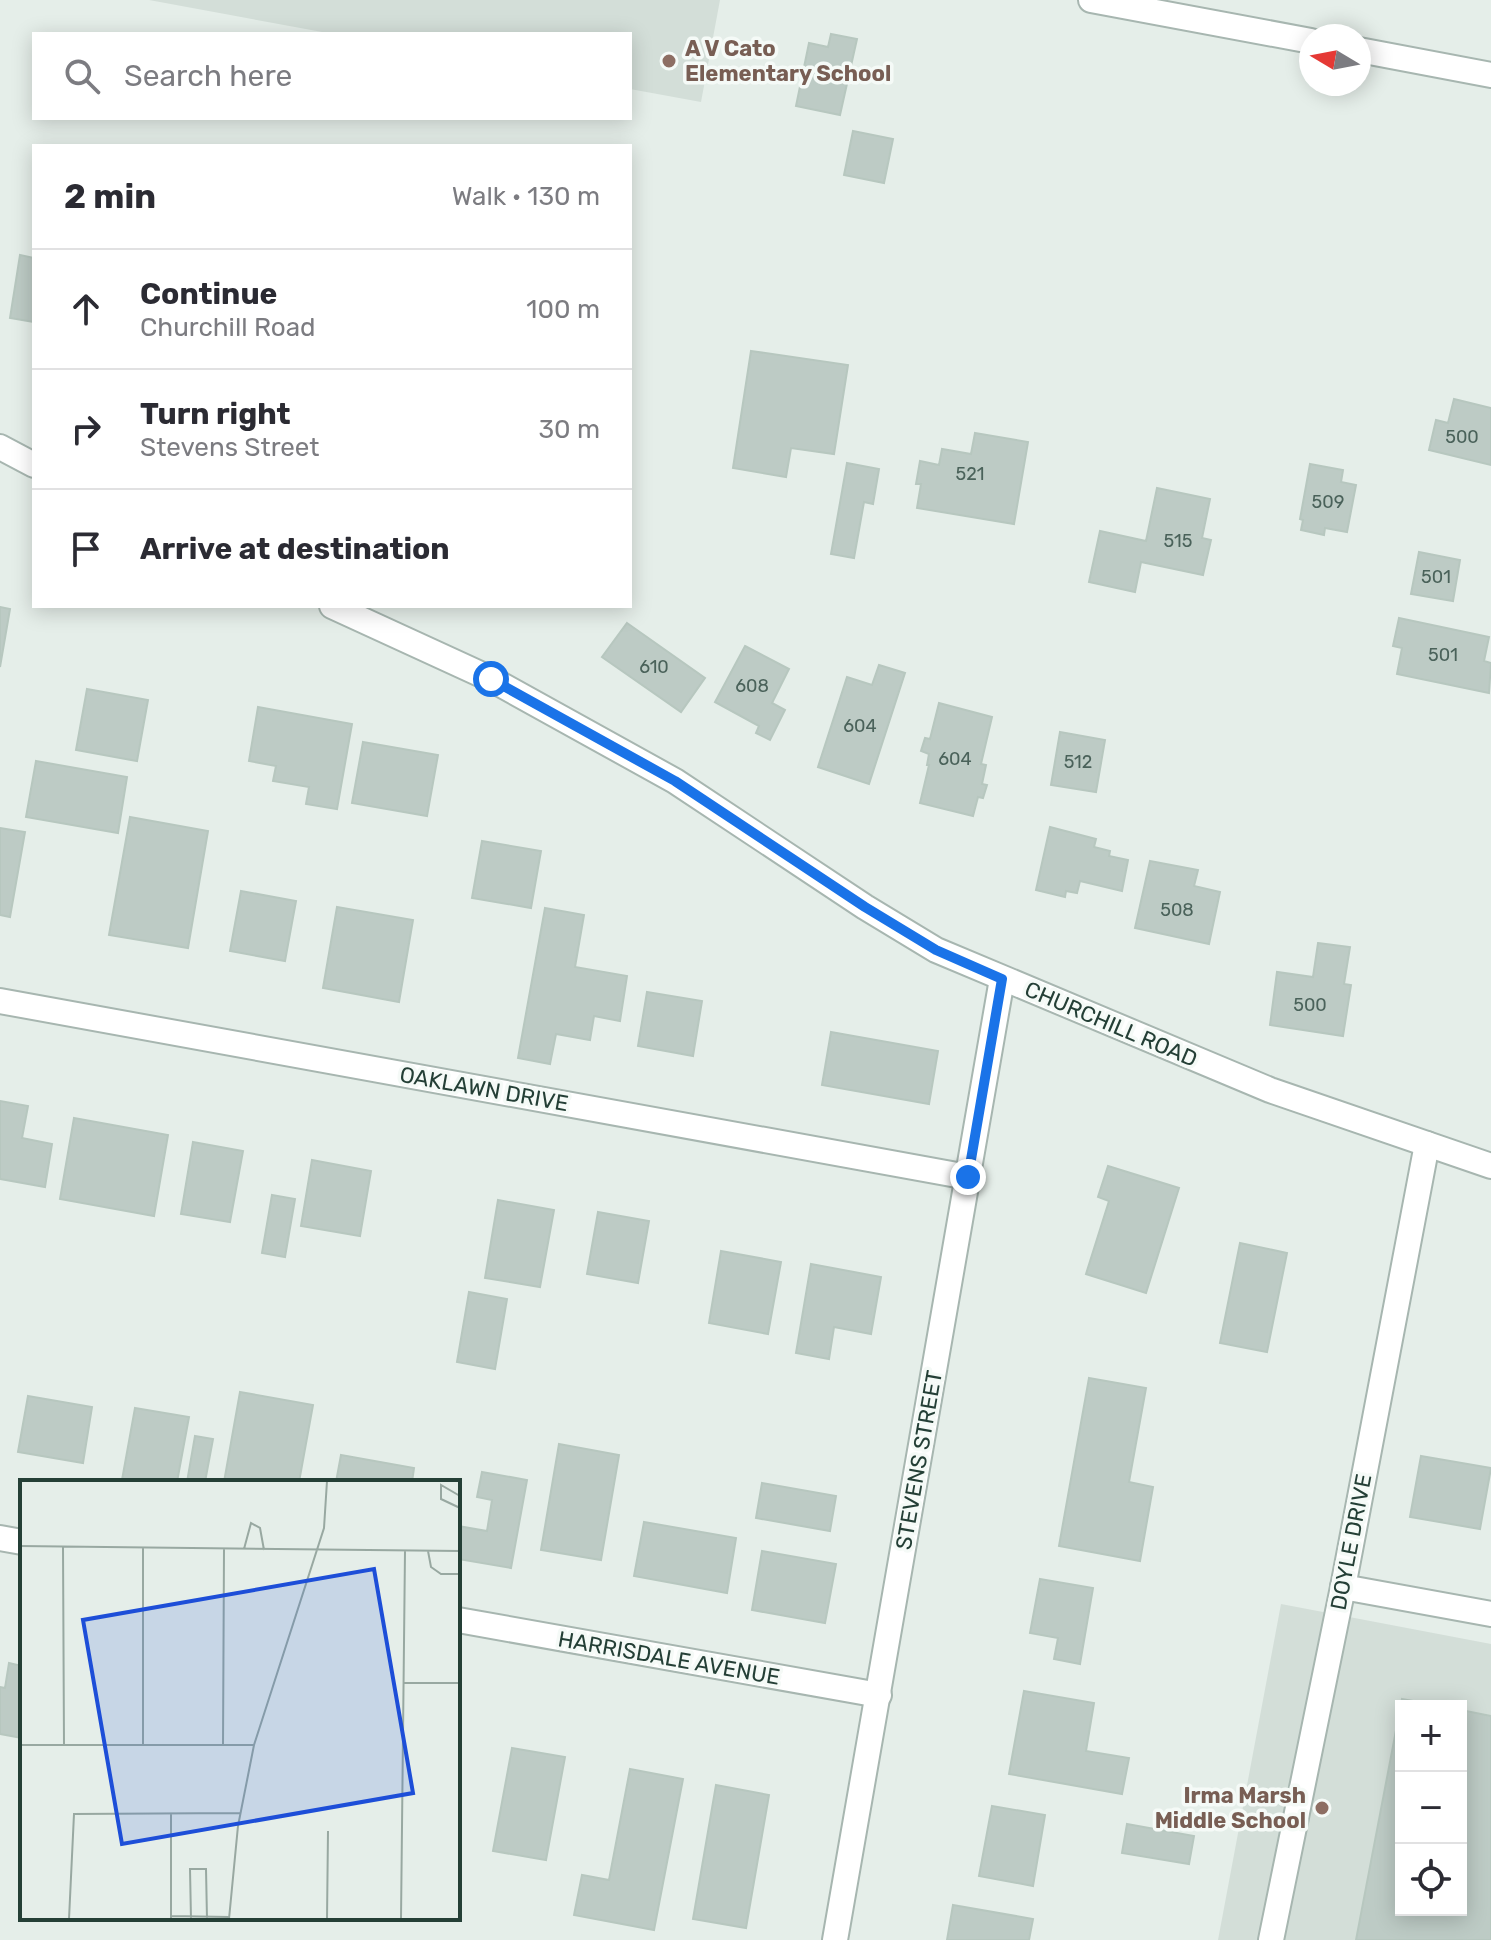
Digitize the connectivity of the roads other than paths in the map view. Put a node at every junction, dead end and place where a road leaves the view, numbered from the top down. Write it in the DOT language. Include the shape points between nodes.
graph roads {
  1 [pos="1091,0"];
  2 [pos="1299,39"];
  3 [pos="1371,52"];
  4 [pos="1491,75"];
  5 [pos="0,447"];
  6 [pos="32,464"];
  7 [pos="336,608"];
  8 [pos="1002,979"];
  9 [pos="0,1001"];
  10 [pos="1427,1144"];
  11 [pos="1491,1166"];
  12 [pos="968,1177"];
  13 [pos="0,1538"];
  14 [pos="20,1542"];
  15 [pos="1343,1587"];
  16 [pos="1491,1614"];
  17 [pos="460,1620"];
  18 [pos="879,1695"];
  19 [pos="835,1940"];
  20 [pos="1271,1940"];
  1 -- 2 [label="street"];
  3 -- 4 [label="street"];
  5 -- 6 [label="street"];
  7 -- 8 [label="street, CHURCHILL ROAD" via="491,679 675,781 936,950"];
  8 -- 10 [label="street, CHURCHILL ROAD" via="1270,1090"];
  8 -- 12 [label="street, STEVENS STREET"];
  9 -- 12 [label="street, OAKLAWN DRIVE"];
  10 -- 11 [label="street, CHURCHILL ROAD"];
  10 -- 15 [label="street, DOYLE DRIVE"];
  12 -- 18 [label="street, STEVENS STREET"];
  13 -- 14 [label="street"];
  15 -- 16 [label="street"];
  15 -- 20 [label="street, DOYLE DRIVE"];
  17 -- 18 [label="street, HARRISDALE AVENUE"];
  18 -- 19 [label="street, STEVENS STREET"];
}
